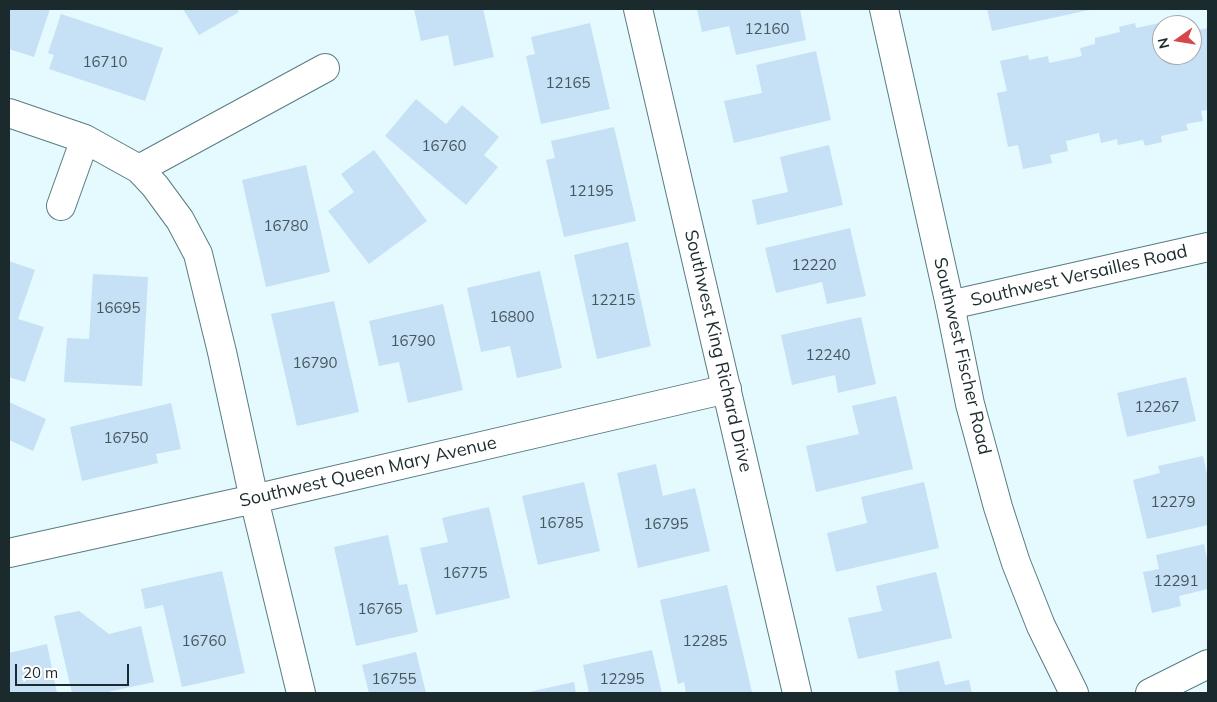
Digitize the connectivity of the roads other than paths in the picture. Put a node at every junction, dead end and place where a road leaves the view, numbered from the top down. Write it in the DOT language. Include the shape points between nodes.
graph roads {
  1 [pos="638,9"];
  2 [pos="884,9"];
  3 [pos="325,68"];
  4 [pos="9,113"];
  5 [pos="85,139"];
  6 [pos="139,169"];
  7 [pos="61,206"];
  8 [pos="1208,246"];
  9 [pos="950,305"];
  10 [pos="727,389"];
  11 [pos="254,498"];
  12 [pos="9,553"];
  13 [pos="1208,664"];
  14 [pos="301,693"];
  15 [pos="798,693"];
  16 [pos="1074,693"];
  17 [pos="1150,693"];
  1 -- 10 [label="street, Southwest King Richard Drive"];
  2 -- 9 [label="street, Southwest Fischer Road"];
  3 -- 6 [label="street"];
  4 -- 5 [label="street"];
  5 -- 6 [label="street"];
  5 -- 7 [label="street"];
  6 -- 11 [label="street" via="180,220 198,254"];
  8 -- 9 [label="street, Southwest Versailles Road"];
  9 -- 16 [label="street, Southwest Fischer Road" via="970,404 998,507 1041,626"];
  10 -- 11 [label="street, Southwest Queen Mary Avenue"];
  10 -- 15 [label="street, Southwest King Richard Drive"];
  11 -- 12 [label="street, Southwest Queen Mary Avenue"];
  11 -- 14 [label="street"];
  13 -- 17 [label="street"];
}
